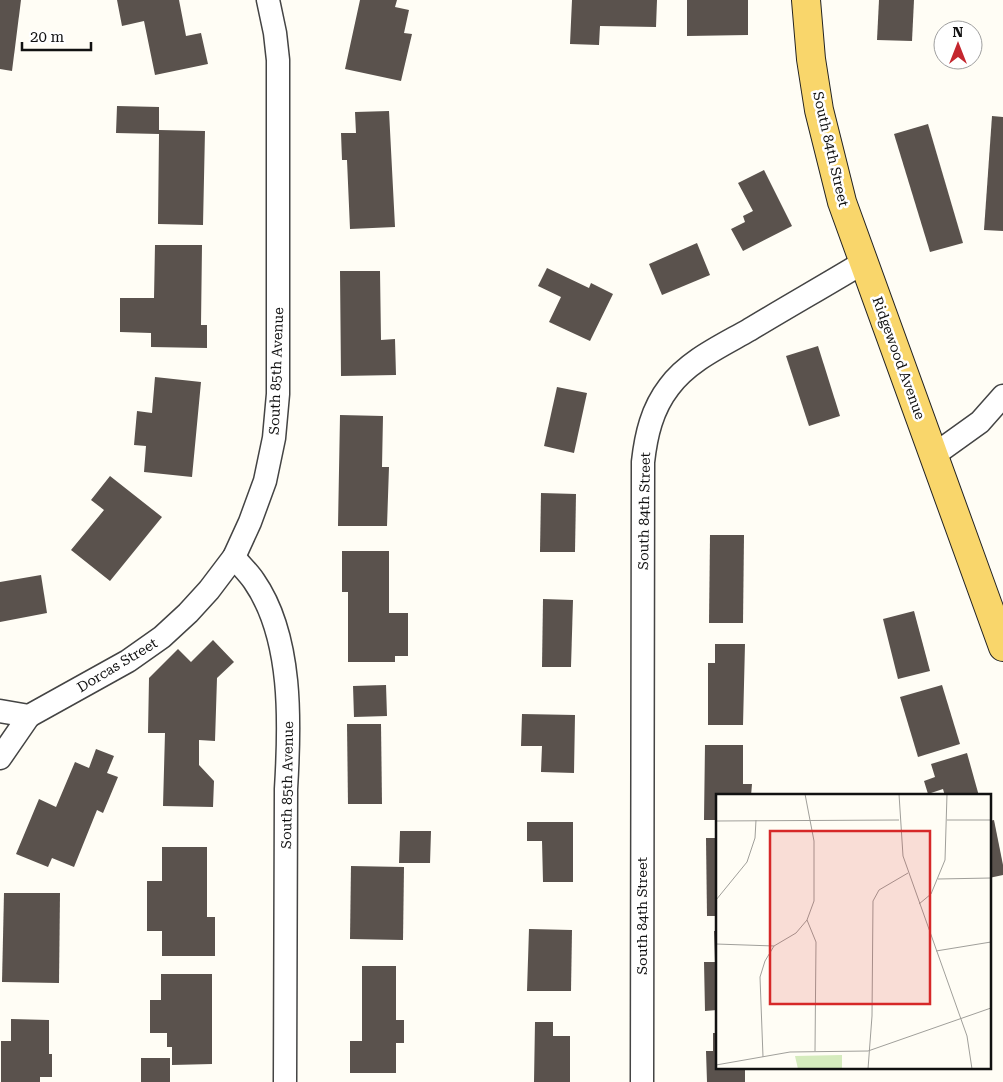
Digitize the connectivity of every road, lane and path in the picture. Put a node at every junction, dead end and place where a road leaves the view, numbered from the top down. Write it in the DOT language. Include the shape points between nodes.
graph roads {
  1 [pos="268,0"];
  2 [pos="806,0"];
  3 [pos="864,262"];
  4 [pos="1003,396"];
  5 [pos="934,455"];
  6 [pos="234,557"];
  7 [pos="1003,647"];
  8 [pos="0,711"];
  9 [pos="29,716"];
  10 [pos="0,758"];
  11 [pos="285,1082"];
  12 [pos="642,1082"];
  1 -- 6 [label="street, South 85th Avenue" via="278,60 278,394 274,438 265,481"];
  2 -- 3 [label="main road, South 84th Street" via="820,110 842,202"];
  3 -- 5 [label="main road, Ridgewood Avenue"];
  3 -- 12 [label="street, South 84th Street" via="684,370 656,408 645,438"];
  4 -- 5 [label="street" via="980,422"];
  5 -- 7 [label="main road, Ridgewood Avenue"];
  6 -- 9 [label="street, Dorcas Street" via="210,590 162,637 128,661"];
  6 -- 11 [label="street, South 85th Avenue" via="254,581 268,608 283,659 287,695"];
  8 -- 9 [label="street"];
  9 -- 10 [label="street"];
}
